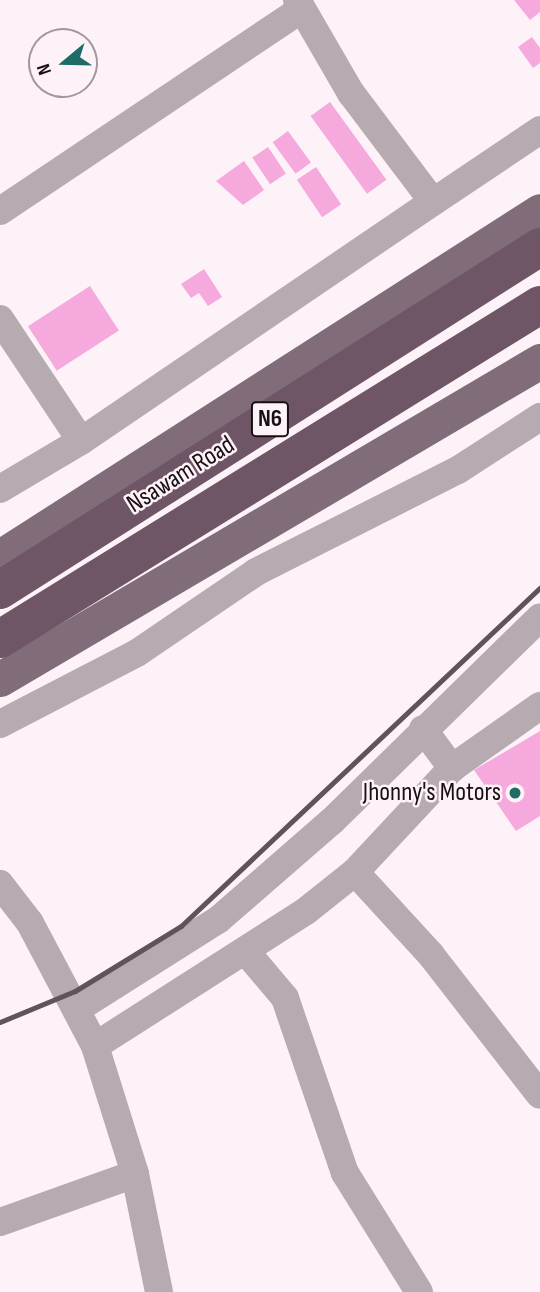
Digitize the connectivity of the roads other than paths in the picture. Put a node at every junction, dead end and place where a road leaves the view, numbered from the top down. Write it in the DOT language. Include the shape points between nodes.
graph roads {
  1 [pos="299,4"];
  2 [pos="540,130"];
  3 [pos="433,202"];
  4 [pos="0,211"];
  5 [pos="540,211"];
  6 [pos="540,247"];
  7 [pos="540,305"];
  8 [pos="0,319"];
  9 [pos="540,361"];
  10 [pos="540,417"];
  11 [pos="81,442"];
  12 [pos="0,489"];
  13 [pos="0,557"];
  14 [pos="0,590"];
  15 [pos="540,617"];
  16 [pos="0,639"];
  17 [pos="0,679"];
  18 [pos="540,706"];
  19 [pos="0,724"];
  20 [pos="423,729"];
  21 [pos="452,768"];
  22 [pos="355,872"];
  23 [pos="0,884"];
  24 [pos="248,954"];
  25 [pos="76,1009"];
  26 [pos="95,1046"];
  27 [pos="540,1095"];
  28 [pos="135,1174"];
  29 [pos="0,1222"];
  30 [pos="159,1292"];
  31 [pos="419,1292"];
  1 -- 3 [label="street" via="351,93"];
  1 -- 4 [label="street"];
  2 -- 3 [label="street"];
  3 -- 11 [label="street"];
  5 -- 13 [label="main road"];
  6 -- 14 [label="highway, Nsawam Road / N6"];
  7 -- 16 [label="highway, Nsawam Road / N6"];
  8 -- 11 [label="street"];
  9 -- 17 [label="main road"];
  10 -- 19 [label="street" via="458,470 256,572 137,653"];
  11 -- 12 [label="street"];
  15 -- 20 [label="street"];
  18 -- 21 [label="street"];
  20 -- 21 [label="street"];
  20 -- 25 [label="street" via="332,821 218,920"];
  21 -- 22 [label="street"];
  22 -- 24 [label="street"];
  22 -- 27 [label="street" via="431,955"];
  23 -- 25 [label="street" via="30,923"];
  24 -- 26 [label="street"];
  24 -- 31 [label="street" via="285,998 345,1173"];
  25 -- 26 [label="street"];
  26 -- 28 [label="street"];
  28 -- 29 [label="street"];
  28 -- 30 [label="street"];
}
